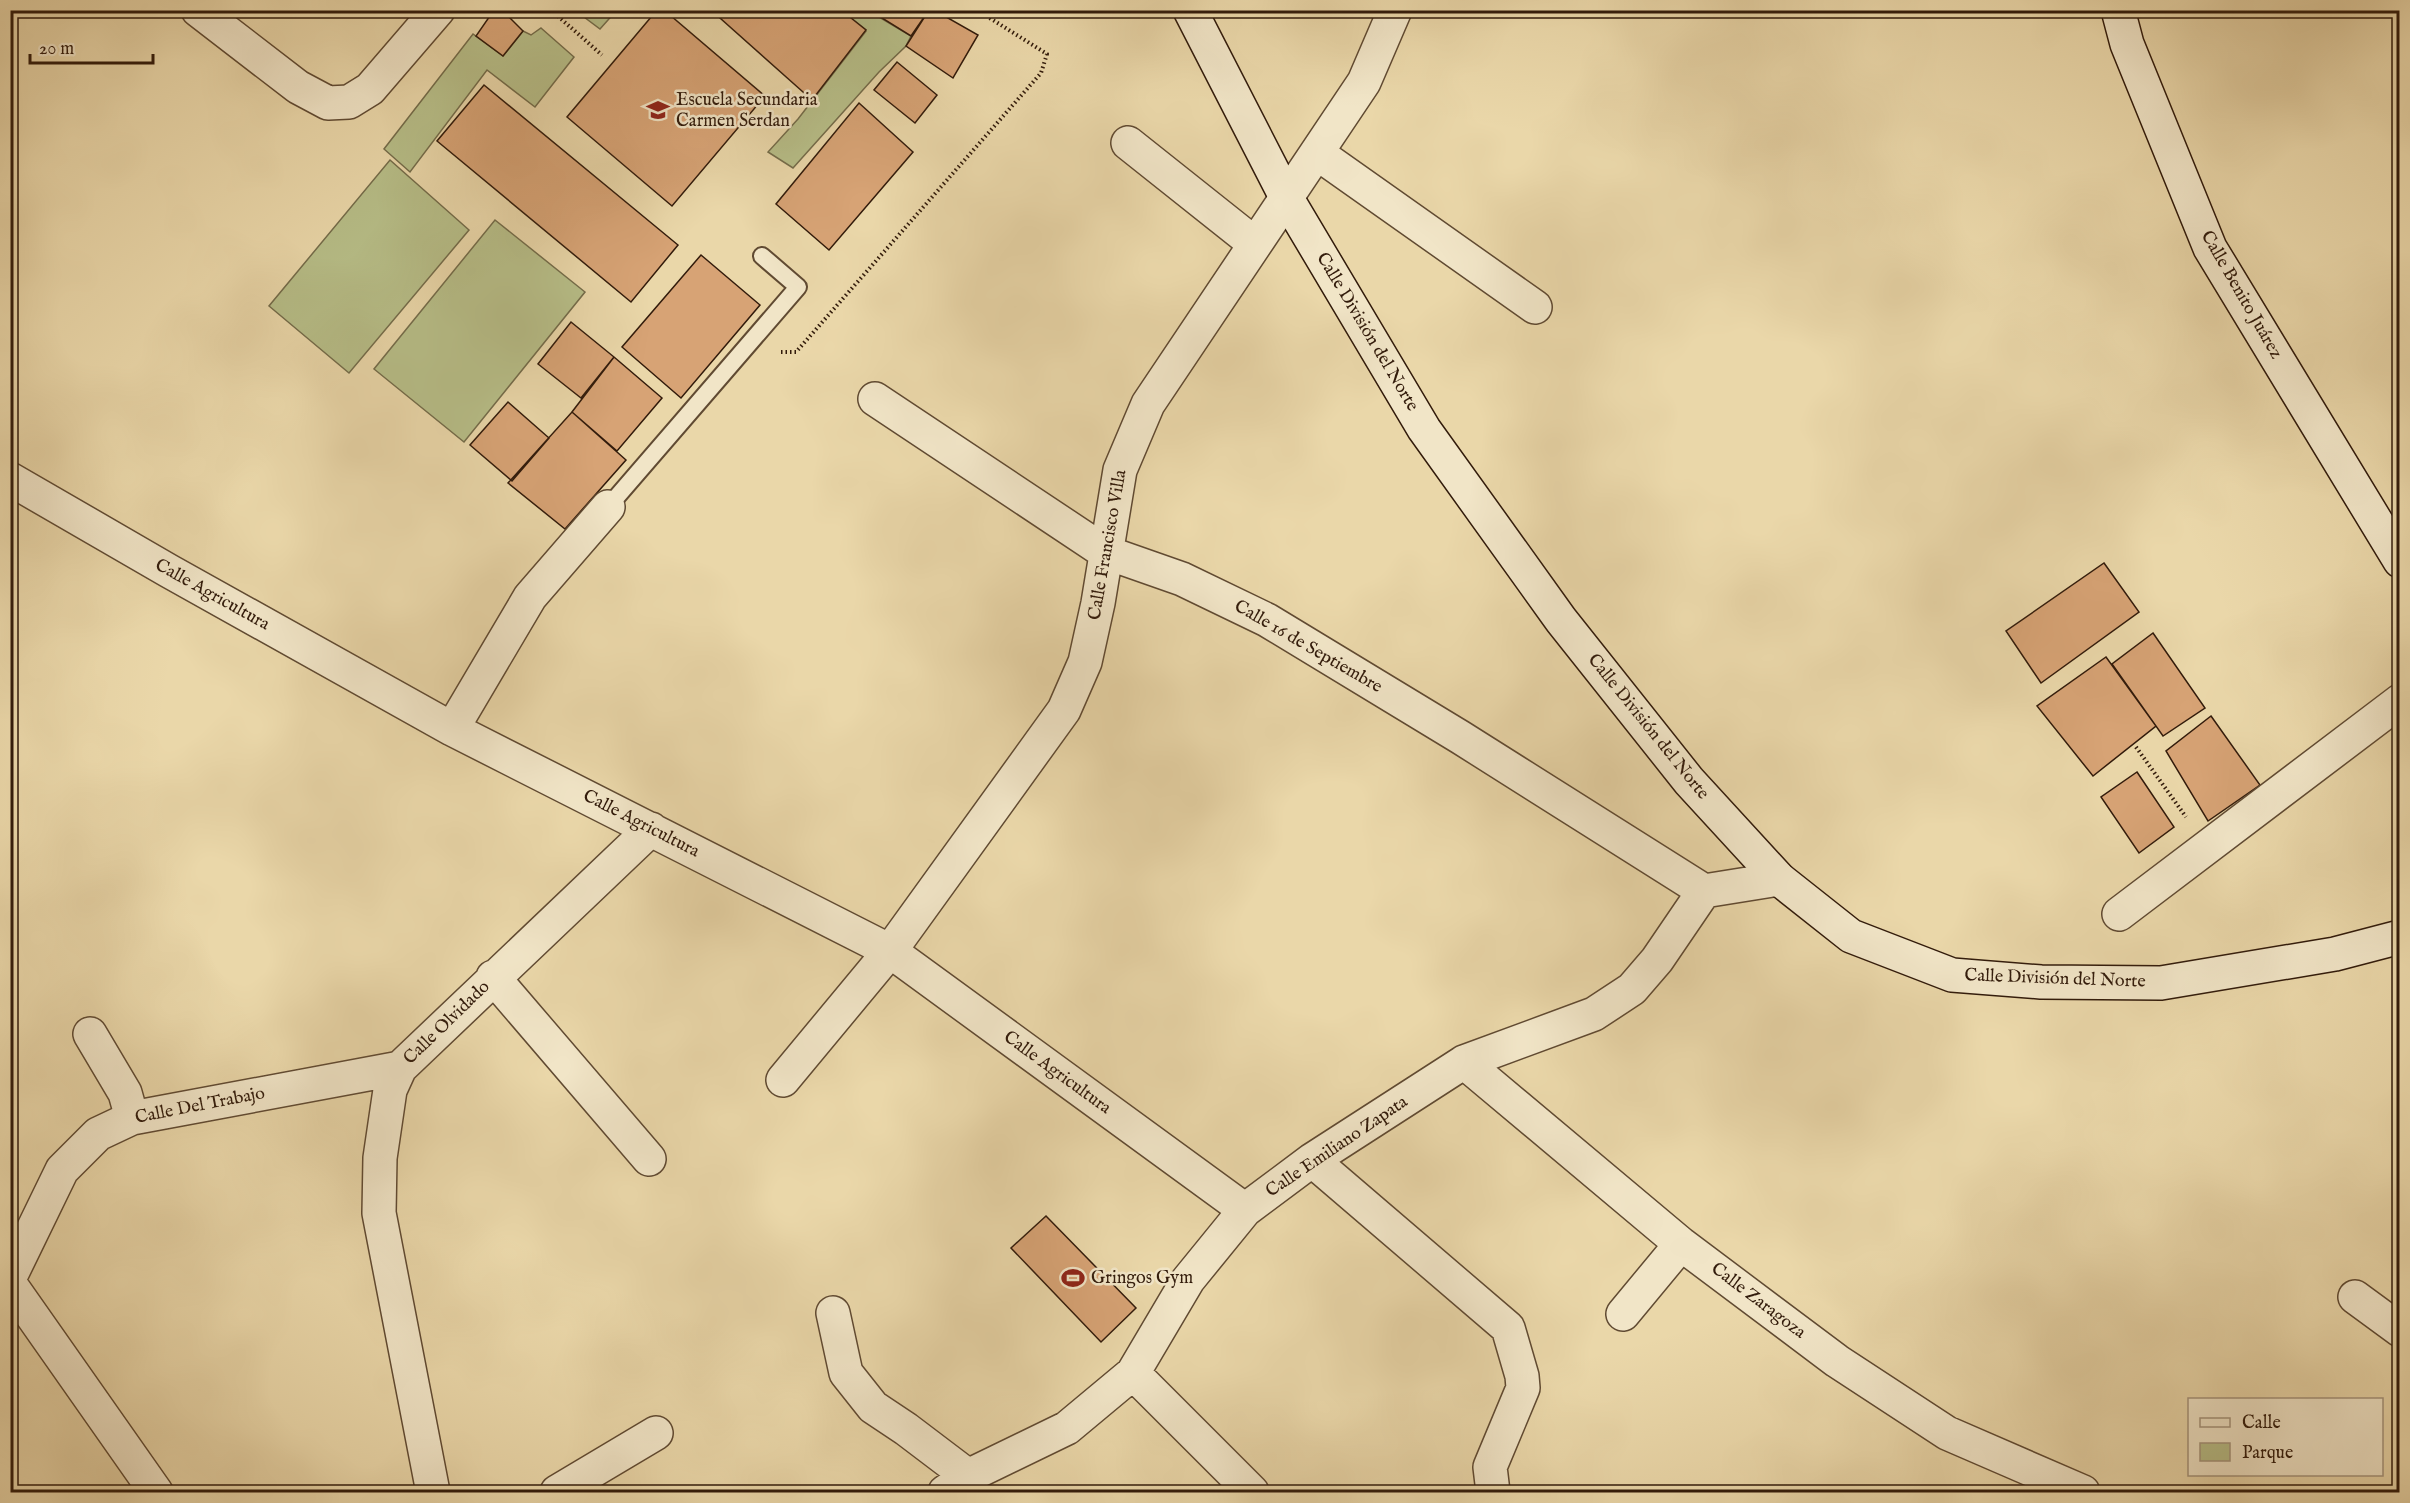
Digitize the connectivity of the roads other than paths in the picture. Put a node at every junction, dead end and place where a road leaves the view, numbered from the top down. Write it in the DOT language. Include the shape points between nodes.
graph roads {
  1 [pos="198,10"];
  2 [pos="438,10"];
  3 [pos="1190,10"];
  4 [pos="1395,10"];
  5 [pos="2118,10"];
  6 [pos="1128,143"];
  7 [pos="1317,153"];
  8 [pos="1286,197"];
  9 [pos="1255,244"];
  10 [pos="762,256"];
  11 [pos="1535,307"];
  12 [pos="875,399"];
  13 [pos="10,479"];
  14 [pos="608,507"];
  15 [pos="1106,552"];
  16 [pos="2400,561"];
  17 [pos="2400,701"];
  18 [pos="452,729"];
  19 [pos="651,829"];
  20 [pos="1779,879"];
  21 [pos="1704,891"];
  22 [pos="2119,915"];
  23 [pos="2400,937"];
  24 [pos="890,951"];
  25 [pos="493,977"];
  26 [pos="90,1034"];
  27 [pos="1464,1062"];
  28 [pos="400,1068"];
  29 [pos="783,1080"];
  30 [pos="132,1119"];
  31 [pos="649,1159"];
  32 [pos="1312,1160"];
  33 [pos="1245,1210"];
  34 [pos="1681,1244"];
  35 [pos="10,1277"];
  36 [pos="10,1284"];
  37 [pos="2355,1297"];
  38 [pos="833,1313"];
  39 [pos="1623,1314"];
  40 [pos="2400,1330"];
  41 [pos="1133,1373"];
  42 [pos="656,1433"];
  43 [pos="956,1484"];
  44 [pos="156,1492"];
  45 [pos="433,1492"];
  46 [pos="557,1492"];
  47 [pos="1252,1492"];
  48 [pos="1493,1492"];
  49 [pos="2083,1492"];
  1 -- 2 [label="street" via="298,87 328,103 349,102 370,89"];
  3 -- 8 [label="street, Calle División del Norte"];
  4 -- 7 [label="street, Calle Francisco Villa" via="1364,82"];
  5 -- 16 [label="street, Calle Benito Juárez" via="2127,44 2210,248"];
  6 -- 9 [label="street"];
  7 -- 8 [label="street, Calle Francisco Villa"];
  7 -- 11 [label="street"];
  8 -- 9 [label="street, Calle Francisco Villa"];
  8 -- 20 [label="street, Calle División del Norte" via="1424,429 1554,610 1689,780"];
  9 -- 15 [label="street, Calle Francisco Villa" via="1148,404 1120,470"];
  10 -- 14 [label="lane" via="798,287"];
  12 -- 15 [label="street, Calle 16 de Septiembre"];
  13 -- 18 [label="street, Calle Agricultura"];
  14 -- 18 [label="street" via="530,597"];
  15 -- 21 [label="street, Calle 16 de Septiembre" via="1182,579 1267,620"];
  15 -- 24 [label="street, Calle Francisco Villa" via="1085,662 1064,710"];
  17 -- 22 [label="street"];
  18 -- 19 [label="street, Calle Agricultura"];
  19 -- 24 [label="street, Calle Agricultura"];
  19 -- 25 [label="street, Calle Olvidado"];
  20 -- 21 [label="street"];
  20 -- 23 [label="street, Calle División del Norte" via="1851,936 1952,975 2041,982 2162,983 2335,954"];
  21 -- 27 [label="street, Calle Emiliano Zapata" via="1658,960 1632,989 1594,1014"];
  24 -- 29 [label="street, Calle Francisco Villa"];
  24 -- 33 [label="street, Calle Agricultura"];
  25 -- 28 [label="street, Calle Olvidado"];
  25 -- 31 [label="street"];
  26 -- 30 [label="street" via="125,1093"];
  27 -- 32 [label="street, Calle Emiliano Zapata"];
  27 -- 34 [label="street, Calle Zaragoza"];
  28 -- 30 [label="street, Calle Del Trabajo"];
  28 -- 45 [label="street, Calle Olvidado" via="390,1090 380,1158 379,1213"];
  30 -- 35 [label="street, Calle Del Trabajo" via="98,1134 62,1170"];
  32 -- 33 [label="street, Calle Emiliano Zapata"];
  32 -- 48 [label="street" via="1508,1328 1523,1388 1490,1467"];
  33 -- 41 [label="street, Calle Emiliano Zapata" via="1188,1280"];
  34 -- 39 [label="street"];
  34 -- 49 [label="street, Calle Zaragoza" via="1837,1360 1947,1433"];
  36 -- 44 [label="street"];
  37 -- 40 [label="street"];
  38 -- 43 [label="street" via="846,1373 873,1407 906,1429"];
  41 -- 43 [label="street, Calle Emiliano Zapata" via="1066,1428"];
  41 -- 47 [label="street"];
  42 -- 46 [label="street"];
}
